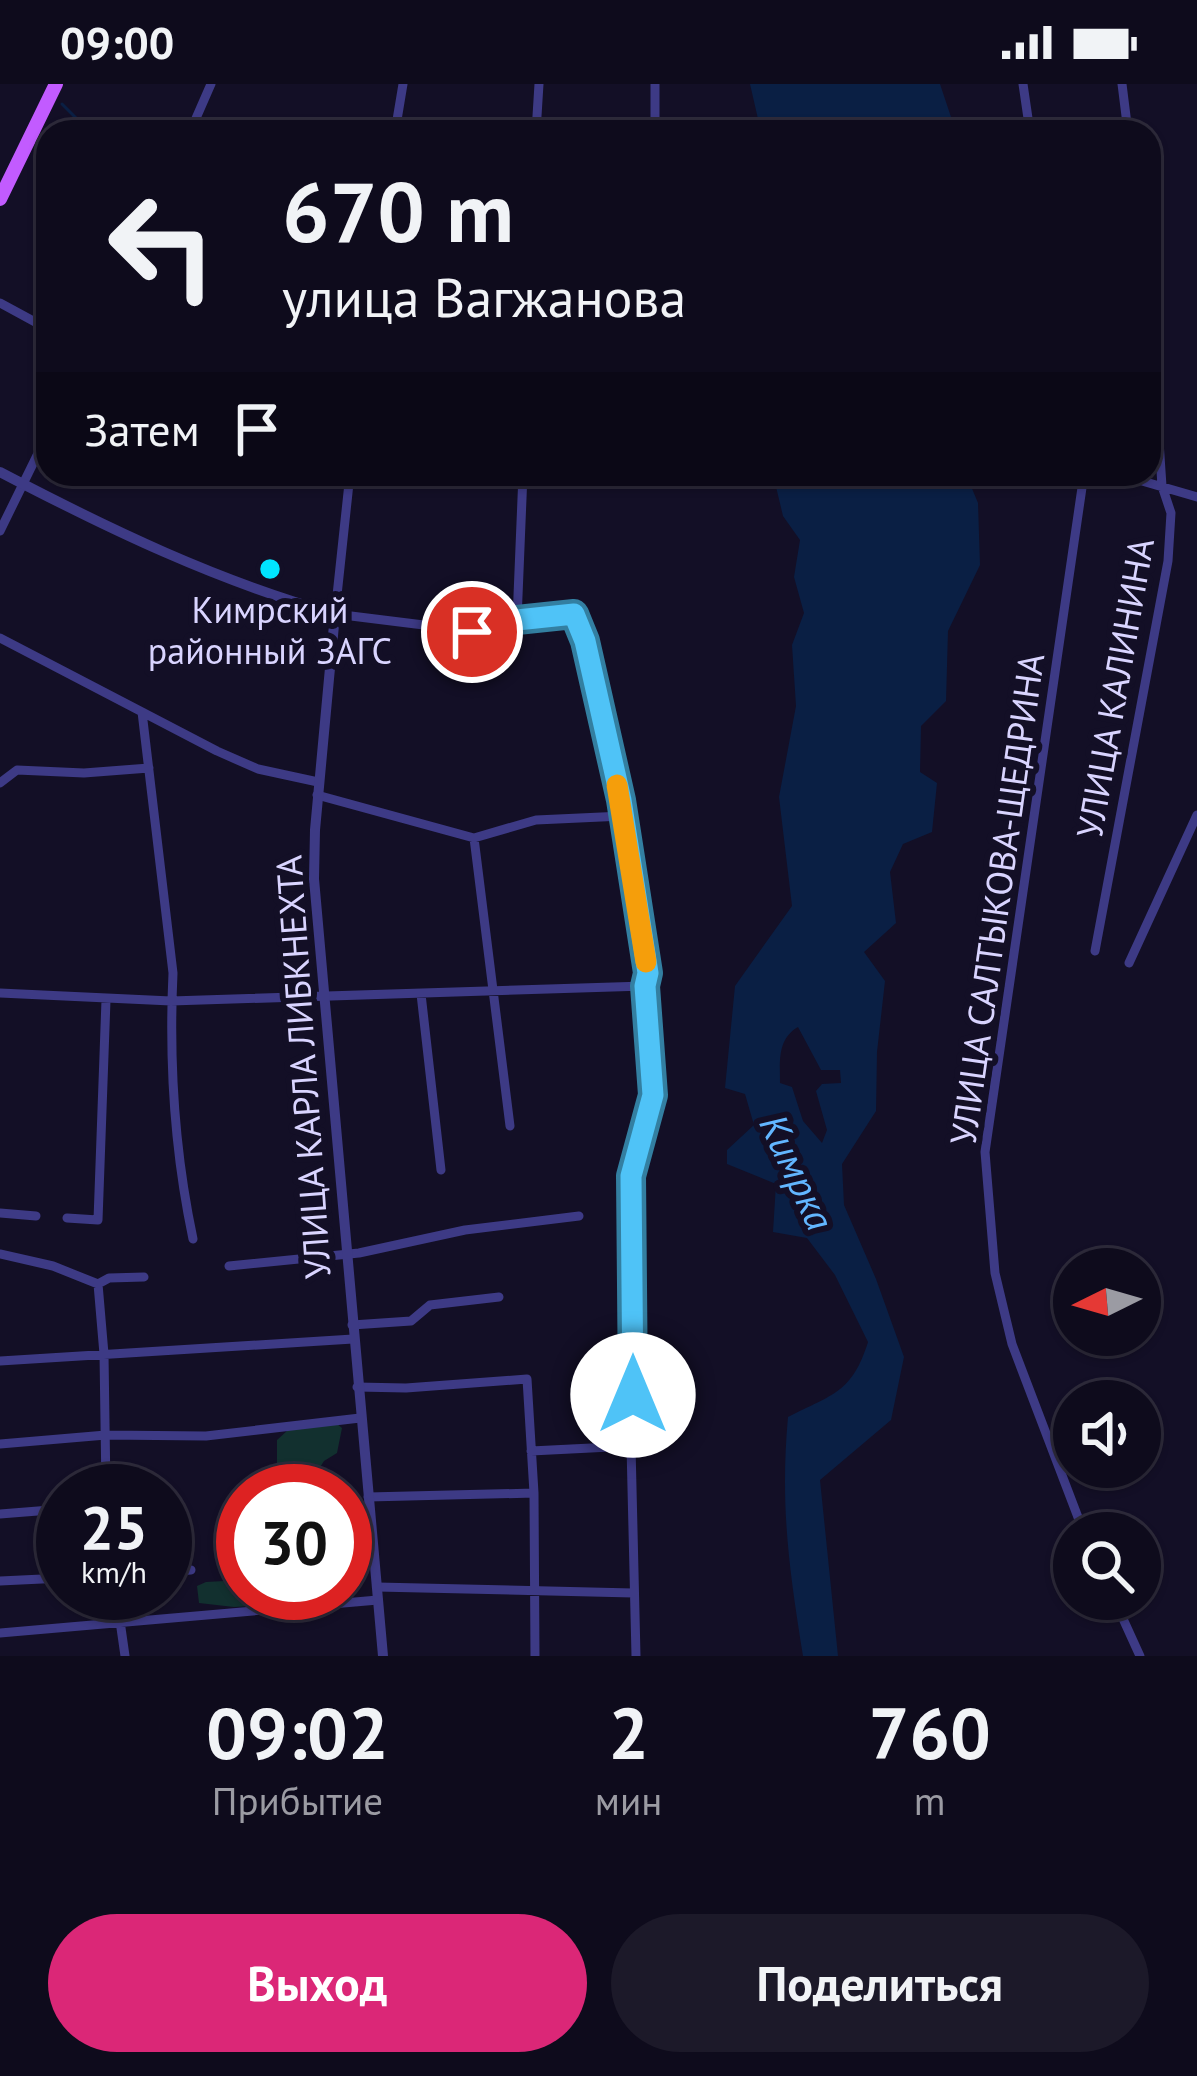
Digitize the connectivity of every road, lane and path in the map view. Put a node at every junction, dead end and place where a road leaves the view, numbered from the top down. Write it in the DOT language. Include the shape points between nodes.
graph roads {
  1 [pos="56,84"];
  2 [pos="211,84"];
  3 [pos="403,84"];
  4 [pos="538,84"];
  5 [pos="655,84"];
  6 [pos="1022,84"];
  7 [pos="1122,84"];
  8 [pos="39,120"];
  9 [pos="195,120"];
  10 [pos="396,120"];
  11 [pos="536,120"];
  12 [pos="655,120"];
  13 [pos="1028,120"];
  14 [pos="1126,120"];
  15 [pos="36,125"];
  16 [pos="0,200"];
  17 [pos="0,303"];
  18 [pos="36,322"];
  19 [pos="36,457"];
  20 [pos="1161,471"];
  21 [pos="0,472"];
  22 [pos="22,484"];
  23 [pos="349,486"];
  24 [pos="523,486"];
  25 [pos="1082,486"];
  26 [pos="1162,486"];
  27 [pos="1197,497"];
  28 [pos="0,531"];
  29 [pos="335,614"];
  30 [pos="517,620"];
  31 [pos="0,638"];
  32 [pos="142,712"];
  33 [pos="149,768"];
  34 [pos="0,783"];
  35 [pos="318,789"];
  36 [pos="1197,814"];
  37 [pos="623,816"];
  38 [pos="473,838"];
  39 [pos="1095,951"];
  40 [pos="1129,963"];
  41 [pos="645,986"];
  42 [pos="492,990"];
  43 [pos="0,993"];
  44 [pos="421,994"];
  45 [pos="324,998"];
  46 [pos="106,1000"];
  47 [pos="171,1001"];
  48 [pos="510,1126"];
  49 [pos="441,1170"];
  50 [pos="0,1214"];
  51 [pos="36,1216"];
  52 [pos="579,1216"];
  53 [pos="68,1218"];
  54 [pos="193,1239"];
  55 [pos="349,1253"];
  56 [pos="0,1254"];
  57 [pos="230,1266"];
  58 [pos="144,1276"];
  59 [pos="98,1284"];
  60 [pos="500,1297"];
  61 [pos="352,1325"];
  62 [pos="353,1340"];
  63 [pos="104,1354"];
  64 [pos="0,1361"];
  65 [pos="357,1387"];
  66 [pos="360,1418"];
  67 [pos="106,1436"];
  68 [pos="0,1444"];
  69 [pos="631,1446"];
  70 [pos="531,1451"];
  71 [pos="106,1464"];
  72 [pos="365,1464"];
  73 [pos="534,1493"];
  74 [pos="372,1497"];
  75 [pos="36,1511"];
  76 [pos="1076,1512"];
  77 [pos="0,1514"];
  78 [pos="372,1540"];
  79 [pos="36,1579"];
  80 [pos="0,1581"];
  81 [pos="534,1591"];
  82 [pos="377,1593"];
  83 [pos="633,1593"];
  84 [pos="1124,1620"];
  85 [pos="120,1622"];
  86 [pos="0,1633"];
  87 [pos="125,1656"];
  88 [pos="383,1656"];
  89 [pos="535,1656"];
  90 [pos="636,1656"];
  91 [pos="1140,1656"];
  1 -- 8 [label="main road"];
  2 -- 9 [label="street"];
  3 -- 10 [label="street"];
  4 -- 11 [label="street"];
  5 -- 12 [label="street"];
  6 -- 13 [label="street"];
  7 -- 14 [label="street"];
  15 -- 16 [label="main road"];
  17 -- 18 [label="street"];
  19 -- 22 [label="street"];
  20 -- 26 [label="street, УЛИЦА КАЛИНИНА"];
  21 -- 22 [label="street"];
  22 -- 28 [label="street"];
  22 -- 29 [label="street" via="186,564"];
  23 -- 29 [label="street, УЛИЦА КАРЛА ЛИБКНЕХТА"];
  24 -- 30 [label="street"];
  25 -- 76 [label="street, УЛИЦА САЛТЫКОВА-ЩЕДРИНА" via="985,1152 995,1273 1012,1344"];
  26 -- 27 [label="street"];
  26 -- 39 [label="street, УЛИЦА КАЛИНИНА" via="1172,513 1168,560"];
  29 -- 30 [label="street" via="472,632"];
  29 -- 35 [label="street, УЛИЦА КАРЛА ЛИБКНЕХТА"];
  30 -- 37 [label="street" via="574,614"];
  31 -- 32 [label="street"];
  32 -- 33 [label="street"];
  32 -- 35 [label="street"];
  33 -- 34 [label="street" via="17,770"];
  33 -- 47 [label="street"];
  35 -- 38 [label="street"];
  35 -- 45 [label="street, УЛИЦА КАРЛА ЛИБКНЕХТА" via="314,879"];
  36 -- 40 [label="street"];
  37 -- 38 [label="street" via="536,820"];
  37 -- 41 [label="street"];
  38 -- 42 [label="street"];
  41 -- 42 [label="street"];
  41 -- 69 [label="street" via="653,1095 631,1176"];
  42 -- 44 [label="street"];
  42 -- 48 [label="street"];
  43 -- 46 [label="street"];
  44 -- 45 [label="street"];
  44 -- 49 [label="street"];
  45 -- 47 [label="street"];
  45 -- 55 [label="street, УЛИЦА КАРЛА ЛИБКНЕХТА"];
  46 -- 47 [label="street"];
  46 -- 53 [label="street" via="98,1220"];
  47 -- 54 [label="street"];
  50 -- 51 [label="street"];
  52 -- 55 [label="street"];
  55 -- 57 [label="street"];
  55 -- 61 [label="street, УЛИЦА КАРЛА ЛИБКНЕХТА"];
  56 -- 59 [label="street"];
  58 -- 59 [label="street"];
  59 -- 63 [label="street"];
  60 -- 61 [label="street" via="430,1305 411,1321"];
  61 -- 62 [label="street, УЛИЦА КАРЛА ЛИБКНЕХТА"];
  62 -- 63 [label="street"];
  62 -- 65 [label="street, УЛИЦА КАРЛА ЛИБКНЕХТА"];
  63 -- 64 [label="street"];
  63 -- 67 [label="street"];
  65 -- 66 [label="street, УЛИЦА КАРЛА ЛИБКНЕХТА"];
  65 -- 70 [label="street" via="527,1378"];
  66 -- 67 [label="street" via="206,1436"];
  66 -- 72 [label="street, УЛИЦА КАРЛА ЛИБКНЕХТА"];
  67 -- 68 [label="street"];
  67 -- 71 [label="street"];
  69 -- 70 [label="street"];
  69 -- 83 [label="street"];
  70 -- 73 [label="street"];
  73 -- 74 [label="street"];
  73 -- 81 [label="street"];
  75 -- 77 [label="street"];
  78 -- 82 [label="street, УЛИЦА КАРЛА ЛИБКНЕХТА"];
  79 -- 80 [label="street"];
  81 -- 82 [label="street"];
  81 -- 83 [label="street"];
  81 -- 89 [label="street"];
  82 -- 85 [label="street"];
  82 -- 88 [label="street, УЛИЦА КАРЛА ЛИБКНЕХТА"];
  83 -- 90 [label="street"];
  84 -- 91 [label="street"];
  85 -- 86 [label="street"];
  85 -- 87 [label="street"];
}
